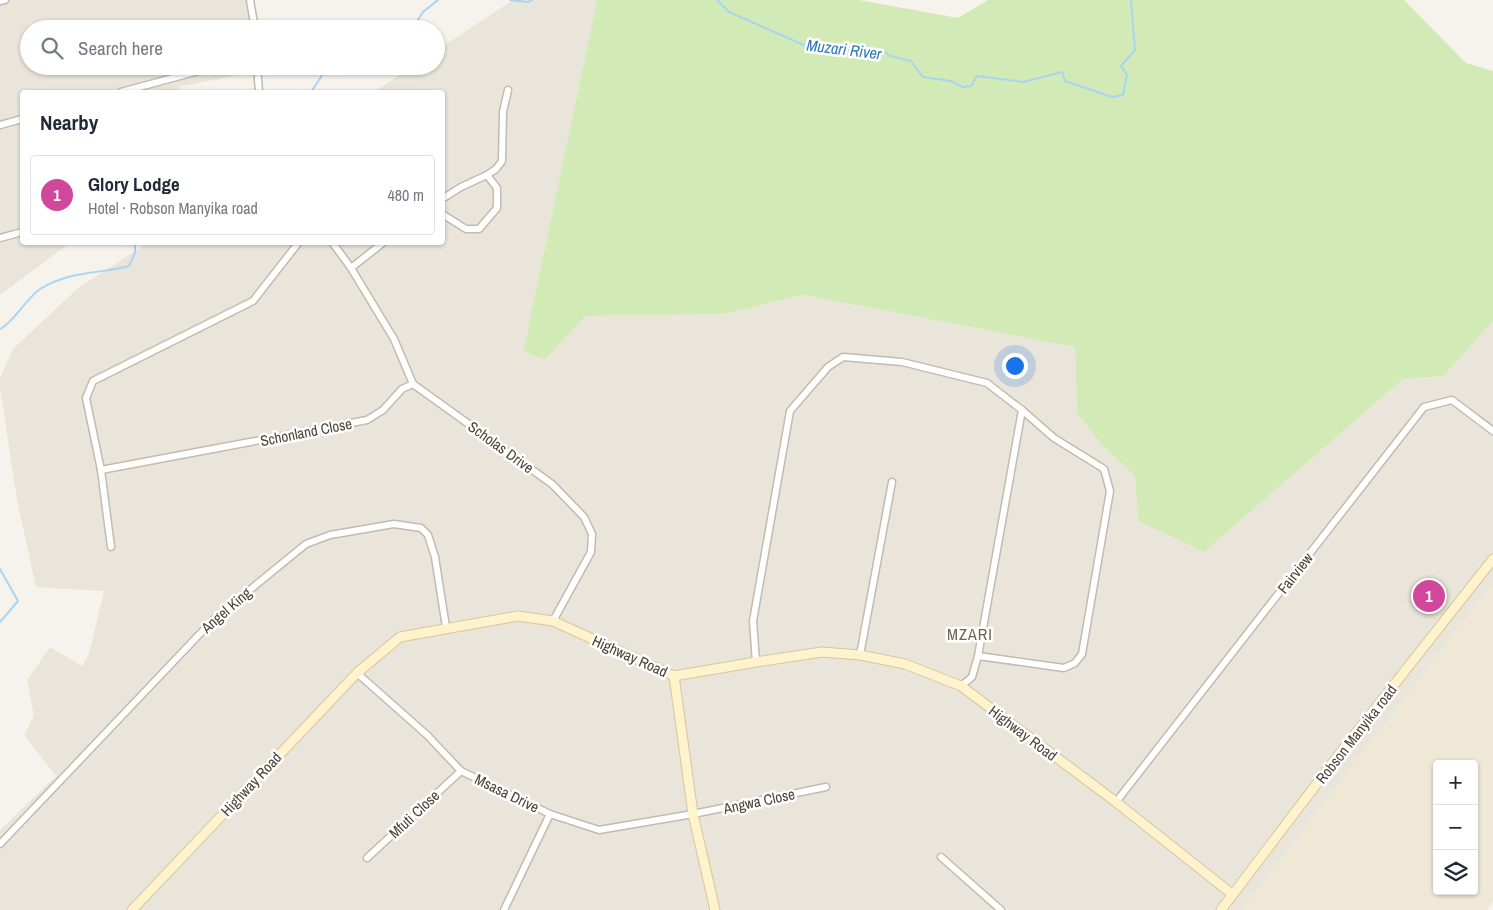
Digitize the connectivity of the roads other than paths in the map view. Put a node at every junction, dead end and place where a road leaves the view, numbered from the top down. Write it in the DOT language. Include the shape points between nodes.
graph roads {
  1 [pos="5,0"];
  2 [pos="250,0"];
  3 [pos="0,1"];
  4 [pos="253,20"];
  5 [pos="184,75"];
  6 [pos="258,75"];
  7 [pos="128,90"];
  8 [pos="259,90"];
  9 [pos="508,90"];
  10 [pos="20,120"];
  11 [pos="0,125"];
  12 [pos="487,175"];
  13 [pos="445,197"];
  14 [pos="445,216"];
  15 [pos="20,233"];
  16 [pos="0,238"];
  17 [pos="297,245"];
  18 [pos="334,245"];
  19 [pos="380,245"];
  20 [pos="351,268"];
  21 [pos="413,384"];
  22 [pos="1022,410"];
  23 [pos="1493,431"];
  24 [pos="101,470"];
  25 [pos="892,482"];
  26 [pos="111,547"];
  27 [pos="1493,559"];
  28 [pos="553,621"];
  29 [pos="446,627"];
  30 [pos="860,655"];
  31 [pos="978,656"];
  32 [pos="756,662"];
  33 [pos="356,673"];
  34 [pos="674,676"];
  35 [pos="961,686"];
  36 [pos="461,771"];
  37 [pos="826,787"];
  38 [pos="1116,802"];
  39 [pos="550,814"];
  40 [pos="693,814"];
  41 [pos="0,844"];
  42 [pos="941,857"];
  43 [pos="367,858"];
  44 [pos="1232,894"];
  45 [pos="132,910"];
  46 [pos="504,910"];
  47 [pos="715,910"];
  48 [pos="1001,910"];
  49 [pos="1221,910"];
  1 -- 3 [label="street"];
  2 -- 4 [label="street"];
  5 -- 7 [label="street"];
  6 -- 8 [label="street"];
  9 -- 12 [label="street" via="503,112 502,160"];
  10 -- 11 [label="street"];
  12 -- 13 [label="street" via="460,186"];
  12 -- 14 [label="street" via="497,188 496,208 479,229 466,228"];
  15 -- 16 [label="street"];
  17 -- 24 [label="street" via="253,301 93,382 86,398"];
  18 -- 20 [label="street"];
  19 -- 20 [label="street"];
  20 -- 21 [label="street" via="394,339"];
  21 -- 24 [label="street, Schonland Close" via="402,389 383,410 367,420"];
  21 -- 28 [label="street, Scholas Drive" via="552,484 584,517 592,534 591,552"];
  22 -- 31 [label="street"];
  22 -- 31 [label="street" via="1054,438 1104,469 1110,491 1082,654 1075,663 1064,668"];
  22 -- 32 [label="street" via="987,383 902,362 843,357 828,367 790,411 753,621"];
  23 -- 38 [label="street, Fairview" via="1452,400 1424,407"];
  24 -- 26 [label="street"];
  25 -- 30 [label="street"];
  27 -- 44 [label="street, Robson Manyika road"];
  28 -- 29 [label="street, Highway Road" via="518,616"];
  28 -- 34 [label="street, Highway Road"];
  29 -- 33 [label="street, Highway Road" via="400,637"];
  29 -- 41 [label="street, Angel King" via="435,557 428,536 421,528 394,524 330,535 306,544 212,620"];
  30 -- 32 [label="street, Highway Road" via="822,652"];
  30 -- 35 [label="street, Highway Road" via="905,664"];
  31 -- 35 [label="street" via="972,677"];
  32 -- 34 [label="street, Highway Road"];
  33 -- 36 [label="street, Msasa Drive"];
  33 -- 45 [label="street, Highway Road"];
  34 -- 40 [label="street"];
  35 -- 38 [label="street, Highway Road"];
  36 -- 39 [label="street, Msasa Drive"];
  36 -- 43 [label="street, Mfuti Close"];
  37 -- 40 [label="street, Angwa Close"];
  38 -- 44 [label="street, Highway Road"];
  39 -- 40 [label="street, Msasa Drive" via="599,830"];
  39 -- 46 [label="street"];
  40 -- 47 [label="street"];
  42 -- 48 [label="street"];
  44 -- 49 [label="street, Robson Manyika road"];
}
